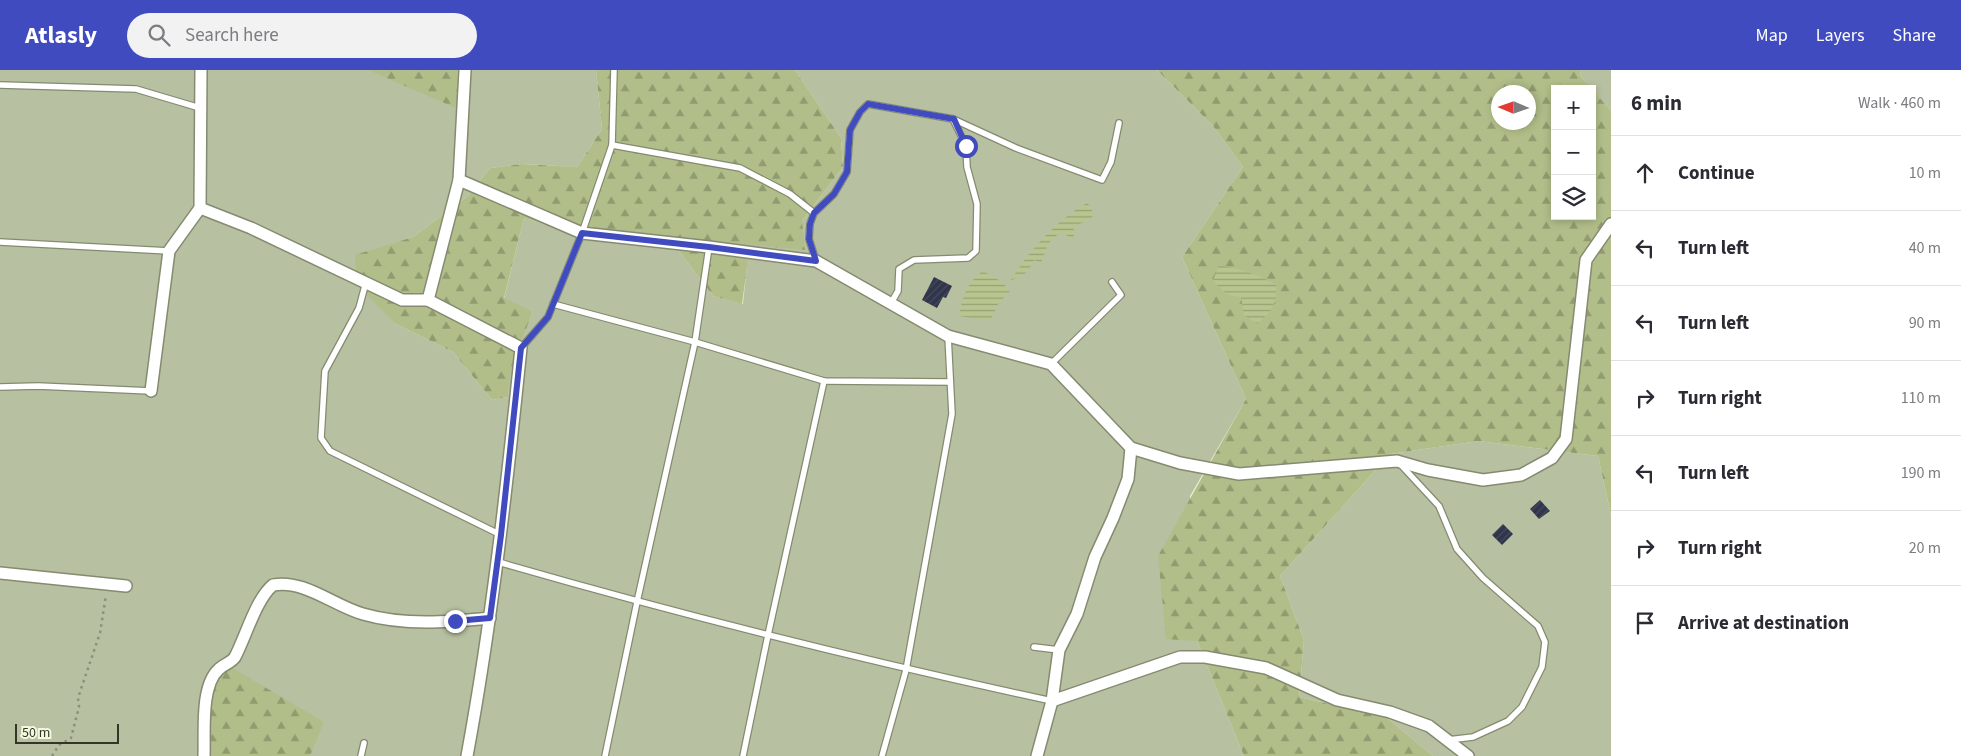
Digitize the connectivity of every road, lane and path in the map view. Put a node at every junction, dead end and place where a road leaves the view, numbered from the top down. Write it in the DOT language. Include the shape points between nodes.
graph roads {
  1 [pos="201,70"];
  2 [pos="465,70"];
  3 [pos="614,70"];
  4 [pos="0,85"];
  5 [pos="200,108"];
  6 [pos="954,119"];
  7 [pos="1119,123"];
  8 [pos="612,145"];
  9 [pos="459,180"];
  10 [pos="200,208"];
  11 [pos="814,213"];
  12 [pos="1611,224"];
  13 [pos="582,233"];
  14 [pos="0,242"];
  15 [pos="709,247"];
  16 [pos="169,251"];
  17 [pos="816,261"];
  18 [pos="366,282"];
  19 [pos="1112,282"];
  20 [pos="428,300"];
  21 [pos="891,303"];
  22 [pos="553,304"];
  23 [pos="948,336"];
  24 [pos="695,342"];
  25 [pos="521,348"];
  26 [pos="1051,364"];
  27 [pos="824,381"];
  28 [pos="950,382"];
  29 [pos="0,387"];
  30 [pos="151,391"];
  31 [pos="1132,448"];
  32 [pos="1397,461"];
  33 [pos="501,535"];
  34 [pos="498,562"];
  35 [pos="0,573"];
  36 [pos="106,584"];
  37 [pos="126,586"];
  38 [pos="637,602"];
  39 [pos="490,618"];
  40 [pos="768,635"];
  41 [pos="1034,647"];
  42 [pos="1059,650"];
  43 [pos="906,670"];
  44 [pos="1052,701"];
  45 [pos="1448,740"];
  46 [pos="364,743"];
  47 [pos="52,756"];
  48 [pos="204,756"];
  49 [pos="361,756"];
  50 [pos="467,756"];
  51 [pos="605,756"];
  52 [pos="743,756"];
  53 [pos="882,756"];
  54 [pos="1037,756"];
  55 [pos="1468,756"];
  1 -- 5 [label="street"];
  2 -- 9 [label="street"];
  3 -- 8 [label="lane"];
  4 -- 5 [label="lane" via="136,89"];
  5 -- 10 [label="street"];
  6 -- 7 [label="lane" via="1016,148 1102,180 1111,162"];
  6 -- 11 [label="lane" via="868,104 850,130 847,172 834,194"];
  6 -- 21 [label="lane" via="966,146 967,167 977,204 976,251 968,258 914,260 899,269 898,291"];
  8 -- 11 [label="lane" via="740,168 790,194"];
  8 -- 13 [label="lane"];
  9 -- 13 [label="street"];
  9 -- 20 [label="street"];
  10 -- 16 [label="street"];
  10 -- 18 [label="street"];
  11 -- 17 [label="lane" via="809,239"];
  12 -- 32 [label="street" via="1586,260 1566,439 1552,458 1521,475 1483,480"];
  13 -- 15 [label="street"];
  13 -- 22 [label="lane"];
  14 -- 16 [label="lane"];
  15 -- 17 [label="street"];
  15 -- 24 [label="lane"];
  16 -- 30 [label="street"];
  17 -- 21 [label="street"];
  18 -- 20 [label="street" via="402,300"];
  18 -- 33 [label="lane" via="358,308 325,371 321,438 330,451"];
  19 -- 26 [label="lane" via="1121,295"];
  20 -- 25 [label="street"];
  21 -- 23 [label="street"];
  22 -- 24 [label="lane"];
  22 -- 25 [label="lane" via="548,317"];
  23 -- 26 [label="street"];
  23 -- 28 [label="lane"];
  24 -- 27 [label="lane"];
  24 -- 38 [label="lane"];
  25 -- 33 [label="street"];
  26 -- 31 [label="street"];
  27 -- 28 [label="lane"];
  27 -- 40 [label="lane"];
  28 -- 43 [label="lane" via="952,414"];
  29 -- 30 [label="lane"];
  31 -- 32 [label="street" via="1180,463 1239,474"];
  31 -- 42 [label="street" via="1128,479 1095,557 1077,614"];
  32 -- 45 [label="lane" via="1439,506 1457,549 1483,578 1538,626 1545,642 1542,667 1522,707 1508,721 1474,737"];
  33 -- 34 [label="street"];
  34 -- 38 [label="lane"];
  34 -- 39 [label="street"];
  35 -- 36 [label="street"];
  36 -- 37 [label="street"];
  36 -- 47 [label="path" via="100,633 78,698 72,738 59,745"];
  38 -- 40 [label="lane"];
  38 -- 51 [label="lane"];
  39 -- 48 [label="street" via="392,620 364,615 289,584 273,584 265,592 235,657 220,668 208,688"];
  39 -- 50 [label="street"];
  40 -- 43 [label="lane"];
  40 -- 52 [label="lane"];
  41 -- 42 [label="lane"];
  42 -- 44 [label="street"];
  43 -- 44 [label="lane"];
  43 -- 53 [label="lane"];
  44 -- 45 [label="street" via="1180,657 1205,657 1266,668 1337,700 1390,712 1429,726"];
  44 -- 54 [label="street"];
  45 -- 55 [label="street"];
  46 -- 49 [label="lane"];
}
